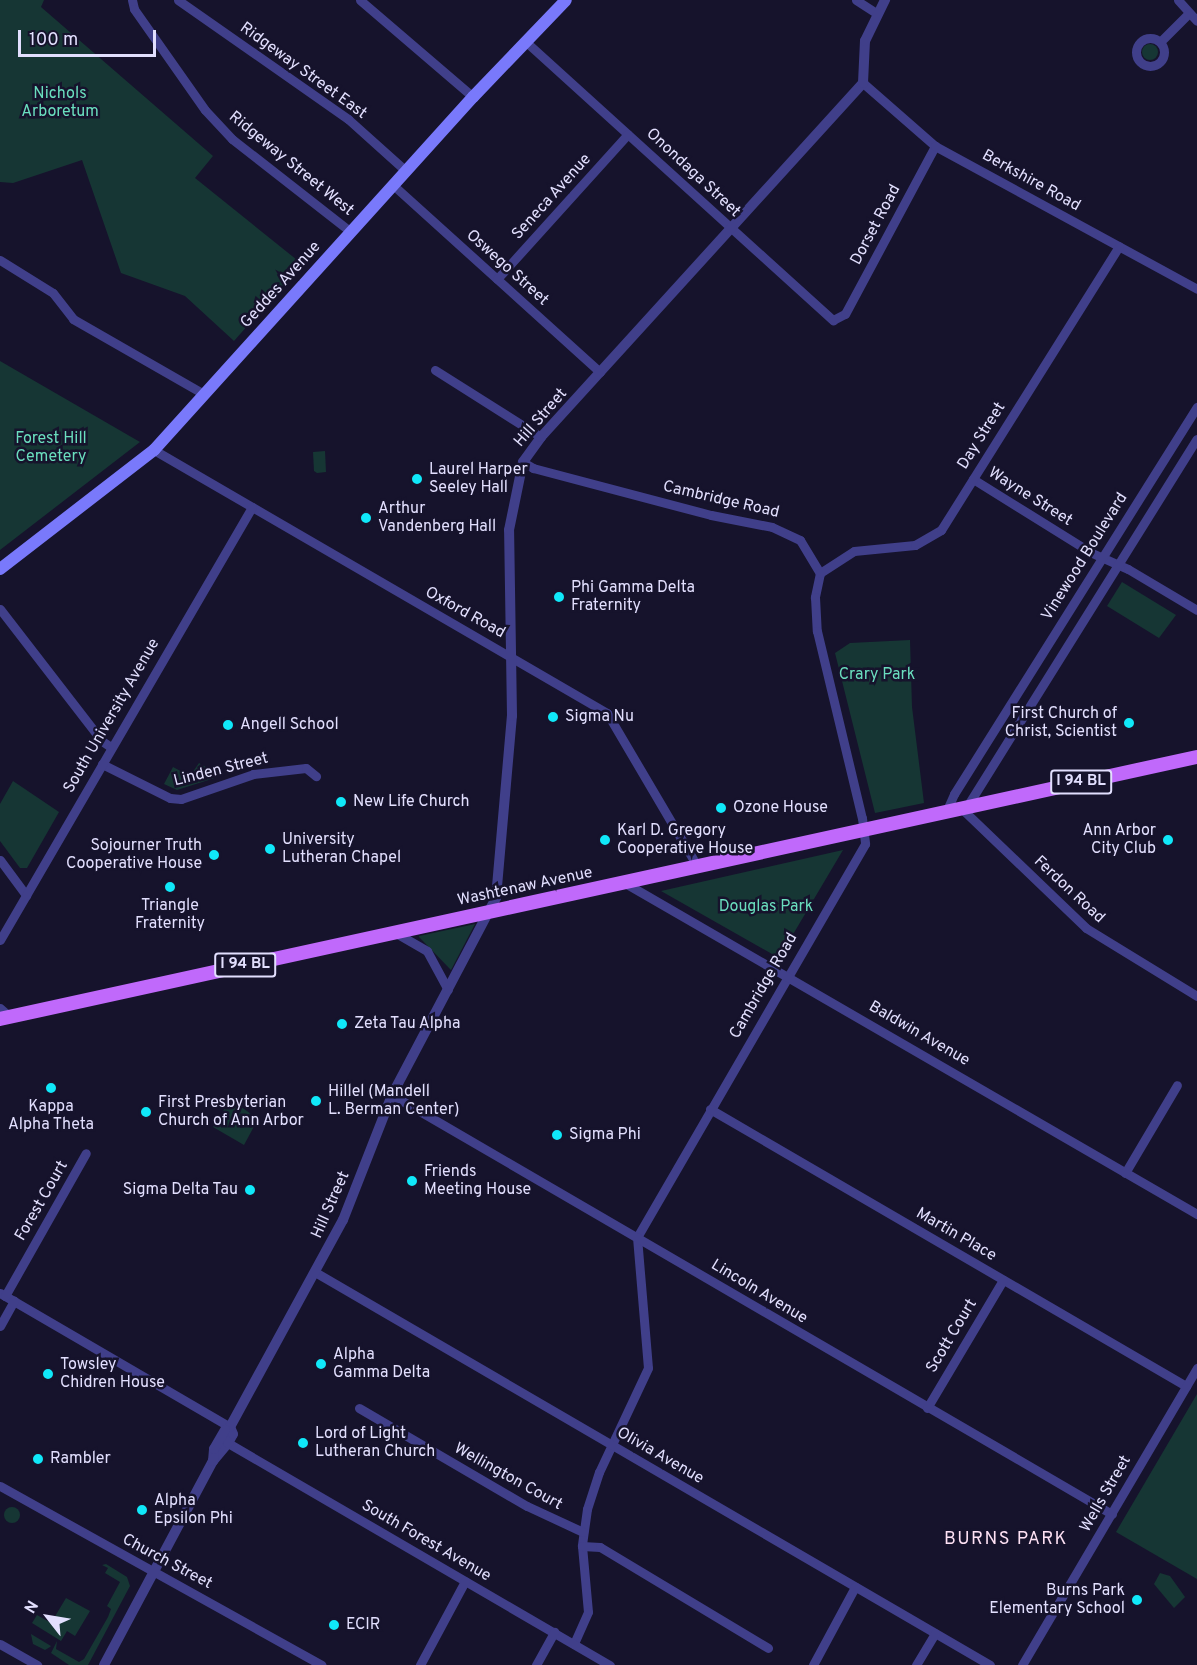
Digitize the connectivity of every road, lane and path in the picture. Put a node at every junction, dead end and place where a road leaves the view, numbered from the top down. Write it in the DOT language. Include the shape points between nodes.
graph roads {
  1 [pos="132,0"];
  2 [pos="178,0"];
  3 [pos="360,0"];
  4 [pos="566,0"];
  5 [pos="856,0"];
  6 [pos="885,0"];
  7 [pos="1178,0"];
  8 [pos="876,13"];
  9 [pos="1189,13"];
  10 [pos="1197,21"];
  11 [pos="525,41"];
  12 [pos="1160,42"];
  13 [pos="863,83"];
  14 [pos="473,97"];
  15 [pos="628,134"];
  16 [pos="936,146"];
  17 [pos="406,171"];
  18 [pos="393,185"];
  19 [pos="731,228"];
  20 [pos="351,232"];
  21 [pos="1119,246"];
  22 [pos="0,260"];
  23 [pos="497,279"];
  24 [pos="1197,289"];
  25 [pos="842,318"];
  26 [pos="435,370"];
  27 [pos="600,372"];
  28 [pos="204,394"];
  29 [pos="1197,407"];
  30 [pos="541,437"];
  31 [pos="1197,439"];
  32 [pos="154,450"];
  33 [pos="524,462"];
  34 [pos="973,479"];
  35 [pos="252,507"];
  36 [pos="1102,558"];
  37 [pos="1118,565"];
  38 [pos="0,569"];
  39 [pos="820,573"];
  40 [pos="0,609"];
  41 [pos="1197,610"];
  42 [pos="510,655"];
  43 [pos="998,723"];
  44 [pos="1012,732"];
  45 [pos="111,747"];
  46 [pos="1197,757"];
  47 [pos="102,764"];
  48 [pos="316,776"];
  49 [pos="964,808"];
  50 [pos="946,812"];
  51 [pos="864,828"];
  52 [pos="0,860"];
  53 [pos="697,866"];
  54 [pos="625,883"];
  55 [pos="26,895"];
  56 [pos="491,912"];
  57 [pos="394,933"];
  58 [pos="0,940"];
  59 [pos="787,975"];
  60 [pos="448,990"];
  61 [pos="1197,996"];
  62 [pos="3,1015"];
  63 [pos="1177,1085"];
  64 [pos="392,1095"];
  65 [pos="710,1109"];
  66 [pos="87,1153"];
  67 [pos="1125,1173"];
  68 [pos="1197,1214"];
  69 [pos="637,1237"];
  70 [pos="315,1272"];
  71 [pos="1003,1280"];
  72 [pos="2,1295"];
  73 [pos="14,1301"];
  74 [pos="0,1326"];
  75 [pos="1197,1368"];
  76 [pos="1186,1386"];
  77 [pos="359,1408"];
  78 [pos="927,1408"];
  79 [pos="227,1428"];
  80 [pos="228,1443"];
  81 [pos="612,1445"];
  82 [pos="213,1461"];
  83 [pos="0,1486"];
  84 [pos="1112,1514"];
  85 [pos="583,1532"];
  86 [pos="582,1546"];
  87 [pos="153,1572"];
  88 [pos="465,1581"];
  89 [pos="855,1587"];
  90 [pos="554,1632"];
  91 [pos="935,1633"];
  92 [pos="0,1644"];
  93 [pos="574,1644"];
  94 [pos="768,1648"];
  95 [pos="37,1665"];
  96 [pos="104,1665"];
  97 [pos="321,1665"];
  98 [pos="420,1665"];
  99 [pos="536,1665"];
  100 [pos="610,1665"];
  101 [pos="813,1665"];
  102 [pos="916,1665"];
  103 [pos="990,1665"];
  104 [pos="1022,1665"];
  1 -- 20 [label="street, Ridgeway Street West" via="134,9 205,110 232,139"];
  2 -- 17 [label="street, Ridgeway Street East" via="348,119"];
  3 -- 14 [label="street"];
  4 -- 11 [label="main road, Geddes Avenue"];
  5 -- 8 [label="street"];
  6 -- 8 [label="street"];
  7 -- 9 [label="street"];
  8 -- 13 [label="street" via="866,40"];
  9 -- 10 [label="street"];
  9 -- 12 [label="street"];
  11 -- 14 [label="main road, Geddes Avenue"];
  11 -- 15 [label="street, Onondaga Street"];
  13 -- 16 [label="street, Berkshire Road"];
  13 -- 19 [label="street, Hill Street"];
  14 -- 17 [label="main road, Geddes Avenue"];
  15 -- 19 [label="street, Onondaga Street"];
  15 -- 23 [label="street, Seneca Avenue"];
  16 -- 21 [label="street, Berkshire Road"];
  16 -- 25 [label="street, Dorset Road"];
  17 -- 18 [label="main road, Geddes Avenue"];
  18 -- 20 [label="main road, Geddes Avenue"];
  18 -- 23 [label="street, Oswego Street"];
  19 -- 25 [label="street, Onondaga Street" via="829,317"];
  19 -- 27 [label="street, Hill Street"];
  20 -- 28 [label="main road, Geddes Avenue"];
  21 -- 24 [label="street, Berkshire Road"];
  21 -- 34 [label="street, Day Street"];
  22 -- 28 [label="street" via="53,292 73,319"];
  23 -- 27 [label="street, Oswego Street"];
  26 -- 30 [label="street"];
  27 -- 30 [label="street, Hill Street"];
  28 -- 32 [label="main road, Geddes Avenue"];
  29 -- 36 [label="street, Vinewood Boulevard"];
  30 -- 33 [label="street, Hill Street"];
  31 -- 37 [label="street, Vinewood Boulevard"];
  32 -- 35 [label="street, Oxford Road"];
  32 -- 38 [label="main road, Geddes Avenue"];
  33 -- 39 [label="street, Cambridge Road" via="533,468 711,515 786,531 800,540"];
  33 -- 42 [label="street, Hill Street" via="509,530"];
  34 -- 36 [label="street, Wayne Street"];
  34 -- 39 [label="street, Day Street" via="933,537 915,545 854,551"];
  35 -- 42 [label="street, Oxford Road"];
  35 -- 45 [label="street, South University Avenue"];
  36 -- 37 [label="street, Wayne Street"];
  36 -- 43 [label="street, Vinewood Boulevard"];
  37 -- 41 [label="street, Wayne Street"];
  37 -- 44 [label="street, Vinewood Boulevard"];
  39 -- 51 [label="street, Cambridge Road" via="815,597 817,631"];
  40 -- 45 [label="street" via="102,741"];
  42 -- 53 [label="street, Oxford Road" via="607,713"];
  42 -- 56 [label="street, Hill Street" via="512,716 496,898"];
  43 -- 44 [label="street"];
  43 -- 50 [label="street, Vinewood Boulevard"];
  44 -- 49 [label="street, Vinewood Boulevard"];
  45 -- 47 [label="street, South University Avenue"];
  46 -- 49 [label="main road, Washtenaw Avenue / I 94 BL"];
  47 -- 48 [label="street, Linden Street" via="160,796 181,799 253,774 306,768"];
  47 -- 55 [label="street, South University Avenue"];
  49 -- 50 [label="main road, Washtenaw Avenue / I 94 BL"];
  49 -- 61 [label="street, Ferdon Road" via="1086,928"];
  50 -- 51 [label="main road, Washtenaw Avenue / I 94 BL"];
  51 -- 53 [label="main road, Washtenaw Avenue / I 94 BL"];
  51 -- 59 [label="street, Cambridge Road" via="865,844"];
  52 -- 55 [label="street"];
  53 -- 54 [label="main road, Washtenaw Avenue / I 94 BL"];
  54 -- 56 [label="main road, Washtenaw Avenue / I 94 BL"];
  54 -- 59 [label="street, Baldwin Avenue"];
  55 -- 58 [label="street, South University Avenue"];
  56 -- 57 [label="main road, Washtenaw Avenue / I 94 BL"];
  56 -- 60 [label="street, Hill Street"];
  57 -- 60 [label="street" via="427,951"];
  57 -- 62 [label="main road, Washtenaw Avenue / I 94 BL"];
  59 -- 65 [label="street, Cambridge Road"];
  59 -- 67 [label="street, Baldwin Avenue"];
  60 -- 64 [label="street, Hill Street"];
  63 -- 67 [label="street"];
  64 -- 69 [label="street, Lincoln Avenue"];
  64 -- 70 [label="street, Hill Street" via="343,1220"];
  65 -- 69 [label="street, Cambridge Road"];
  65 -- 71 [label="street, Martin Place"];
  66 -- 72 [label="street, Forest Court"];
  67 -- 68 [label="street, Baldwin Avenue"];
  69 -- 78 [label="street, Lincoln Avenue"];
  69 -- 81 [label="street" via="648,1368"];
  70 -- 79 [label="street, Hill Street"];
  70 -- 81 [label="street, Olivia Avenue"];
  71 -- 76 [label="street, Martin Place"];
  71 -- 78 [label="street, Scott Court"];
  72 -- 73 [label="street"];
  73 -- 74 [label="street"];
  73 -- 79 [label="street"];
  75 -- 76 [label="street, Wells Street"];
  76 -- 84 [label="street, Wells Street"];
  77 -- 85 [label="street, Wellington Court" via="518,1502"];
  78 -- 84 [label="street, Lincoln Avenue"];
  79 -- 80 [label="street, Hill Street" via="232,1434"];
  79 -- 82 [label="street, Hill Street" via="214,1449"];
  80 -- 82 [label="street, Hill Street"];
  80 -- 88 [label="street, South Forest Avenue"];
  81 -- 85 [label="street" via="593,1487"];
  81 -- 89 [label="street, Olivia Avenue"];
  82 -- 87 [label="street, Hill Street"];
  83 -- 87 [label="street, Church Street"];
  84 -- 104 [label="street, Wells Street"];
  85 -- 86 [label="street"];
  86 -- 93 [label="street" via="588,1612"];
  86 -- 94 [label="street" via="600,1547"];
  87 -- 96 [label="street, Hill Street"];
  87 -- 97 [label="street, Church Street"];
  88 -- 90 [label="street, South Forest Avenue"];
  88 -- 98 [label="street"];
  89 -- 91 [label="street, Olivia Avenue"];
  89 -- 101 [label="street"];
  90 -- 93 [label="street, South Forest Avenue"];
  90 -- 99 [label="street"];
  91 -- 102 [label="street"];
  91 -- 103 [label="street, Olivia Avenue"];
  92 -- 95 [label="street"];
  93 -- 100 [label="street, South Forest Avenue"];
}
